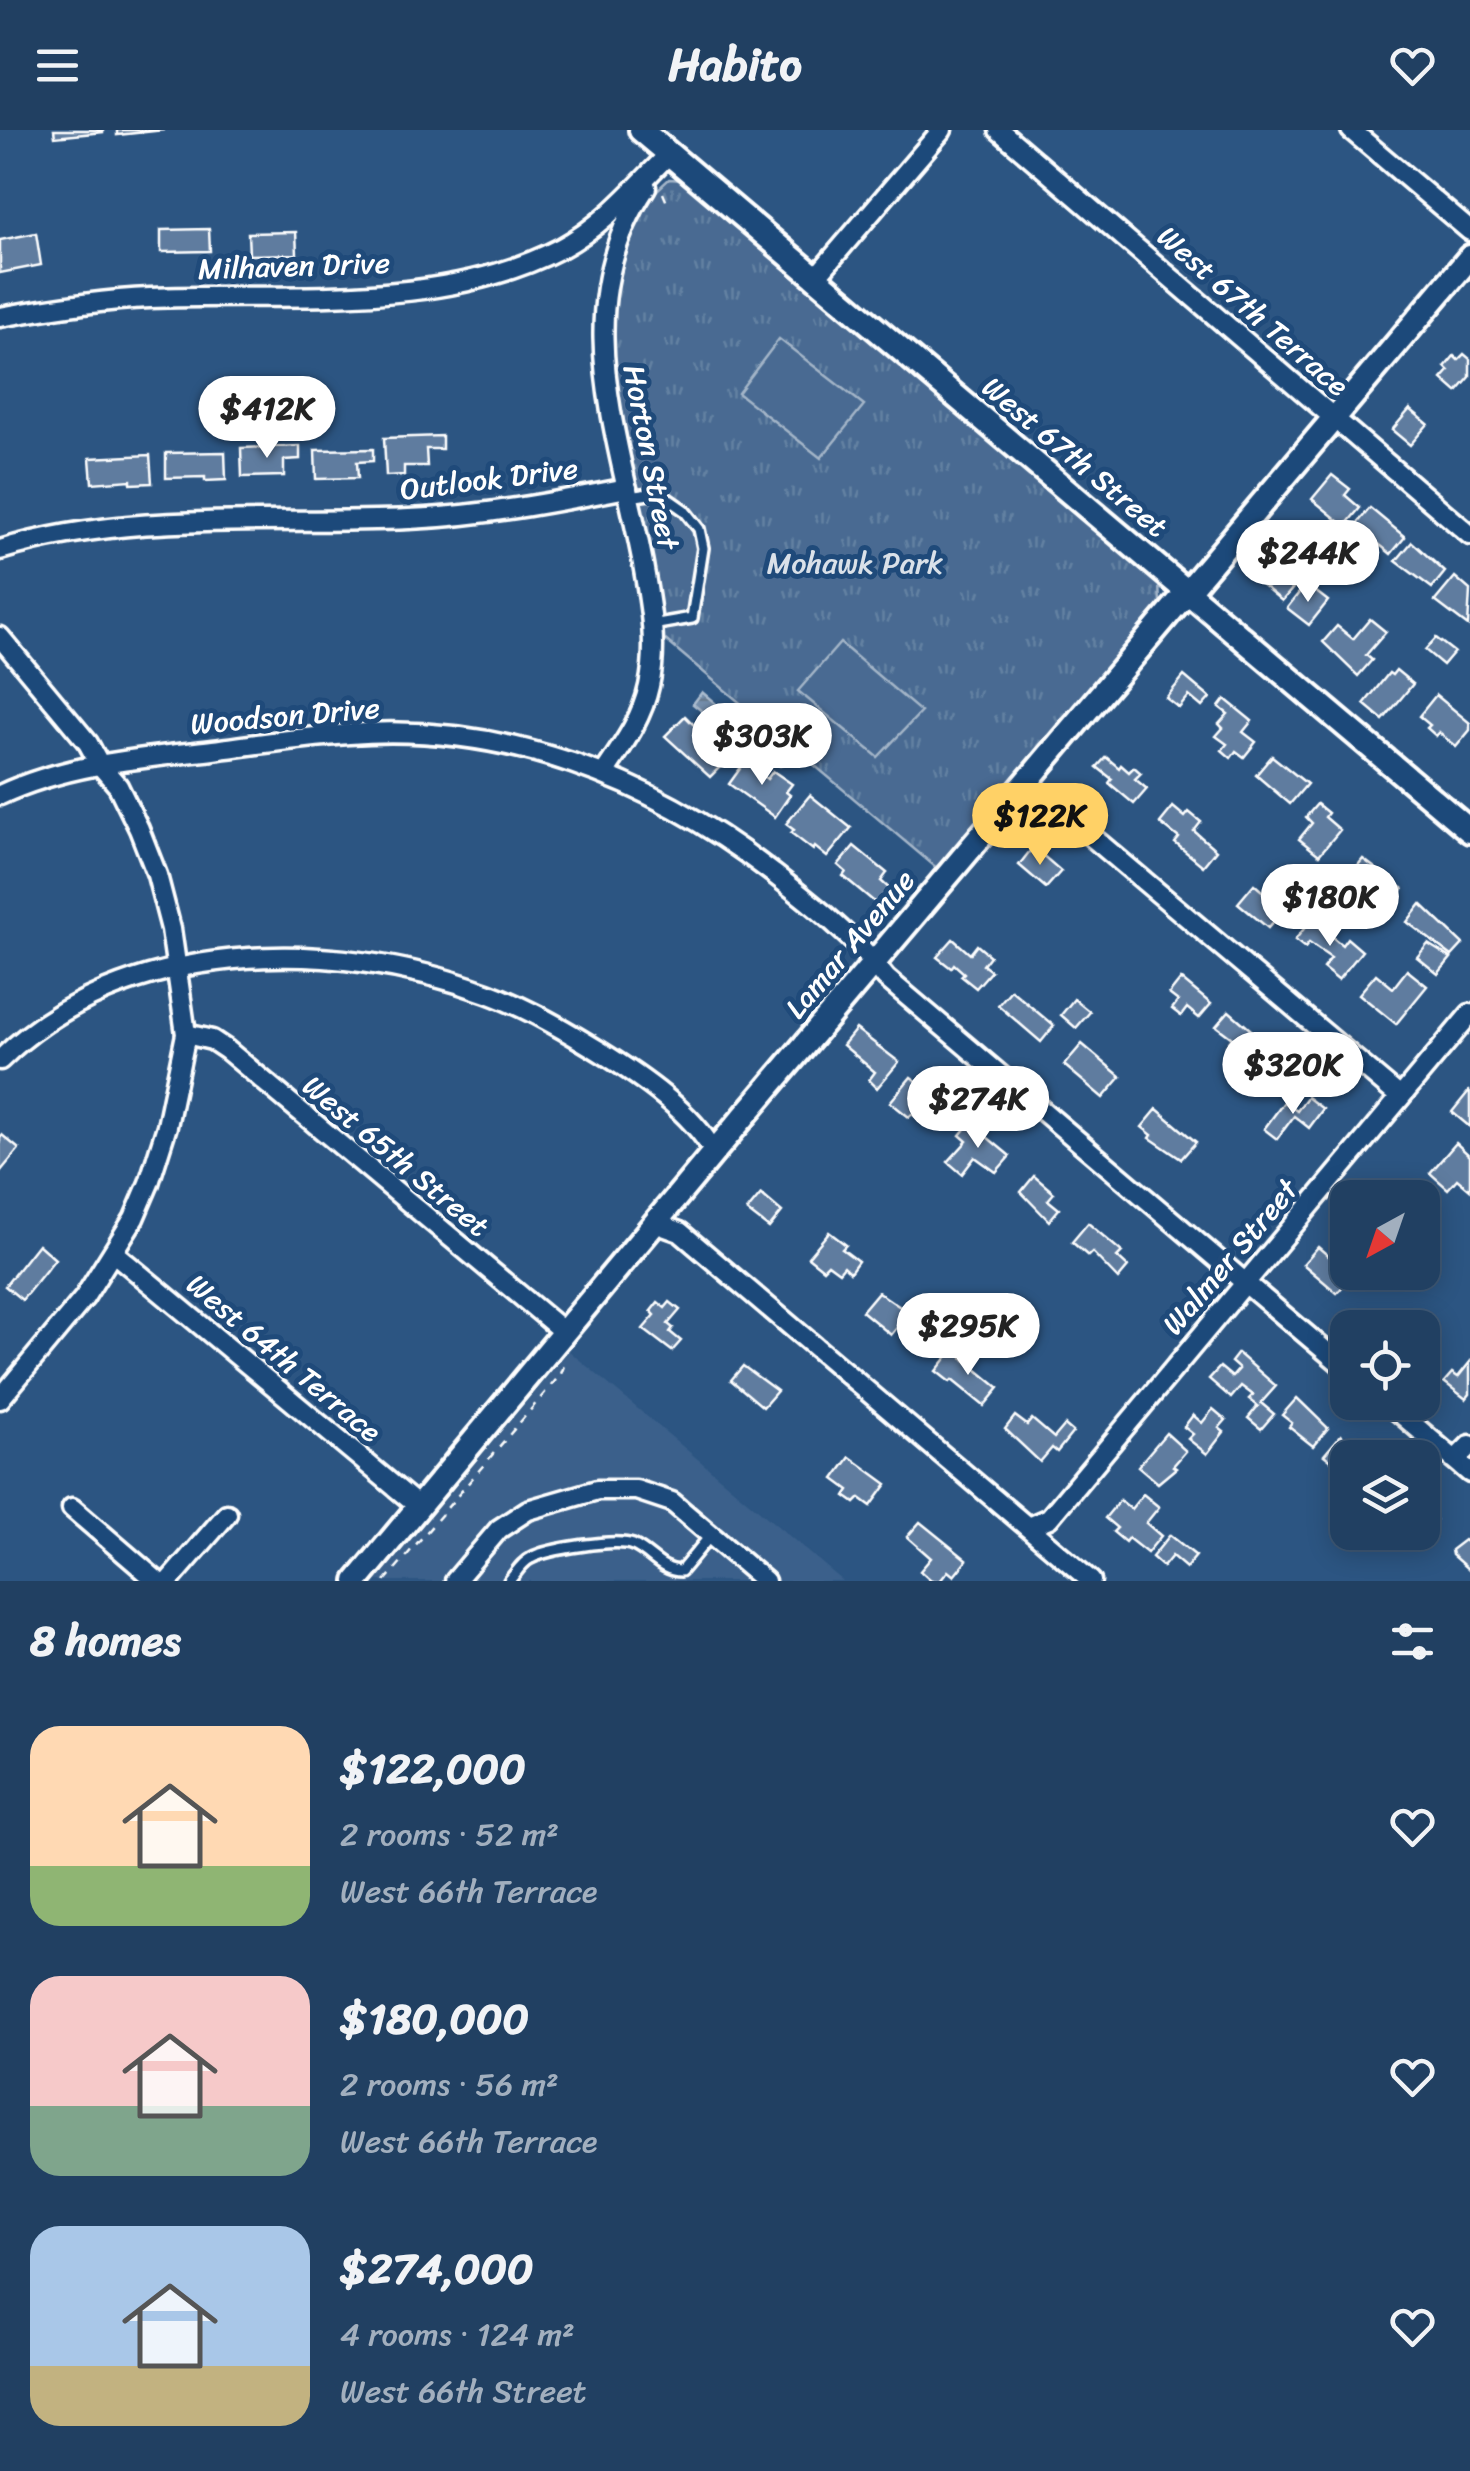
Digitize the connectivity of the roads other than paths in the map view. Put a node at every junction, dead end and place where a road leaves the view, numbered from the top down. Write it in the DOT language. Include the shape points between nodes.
graph roads {
  1 [pos="641,130"];
  2 [pos="942,130"];
  3 [pos="1000,130"];
  4 [pos="1351,130"];
  5 [pos="669,154"];
  6 [pos="1470,231"];
  7 [pos="582,235"];
  8 [pos="611,257"];
  9 [pos="1470,257"];
  10 [pos="816,278"];
  11 [pos="0,316"];
  12 [pos="1335,418"];
  13 [pos="628,493"];
  14 [pos="1470,535"];
  15 [pos="0,550"];
  16 [pos="1188,593"];
  17 [pos="652,625"];
  18 [pos="0,637"];
  19 [pos="100,766"];
  20 [pos="604,773"];
  21 [pos="1027,782"];
  22 [pos="0,795"];
  23 [pos="1470,830"];
  24 [pos="874,962"];
  25 [pos="177,970"];
  26 [pos="1470,1014"];
  27 [pos="186,1034"];
  28 [pos="0,1060"];
  29 [pos="1400,1097"];
  30 [pos="714,1152"];
  31 [pos="655,1224"];
  32 [pos="114,1253"];
  33 [pos="1245,1283"];
  34 [pos="564,1333"];
  35 [pos="1330,1355"];
  36 [pos="0,1399"];
  37 [pos="1408,1420"];
  38 [pos="1470,1444"];
  39 [pos="1463,1467"];
  40 [pos="418,1506"];
  41 [pos="72,1508"];
  42 [pos="227,1514"];
  43 [pos="1028,1527"];
  44 [pos="711,1535"];
  45 [pos="157,1581"];
  46 [pos="168,1581"];
  47 [pos="356,1581"];
  48 [pos="455,1581"];
  49 [pos="509,1581"];
  50 [pos="765,1581"];
  51 [pos="1091,1581"];
  1 -- 5 [label="street, West 67th Street"];
  2 -- 10 [label="street"];
  3 -- 12 [label="street, West 67th Terrace"];
  4 -- 6 [label="street"];
  5 -- 7 [label="street, Milhaven Drive"];
  5 -- 8 [label="street, Horton Street"];
  5 -- 10 [label="street, West 67th Street"];
  7 -- 8 [label="street"];
  7 -- 11 [label="street, Milhaven Drive" via="499,271 412,290 150,298"];
  8 -- 13 [label="street, Horton Street" via="604,366"];
  9 -- 12 [label="street, Lamar Avenue"];
  10 -- 16 [label="street, West 67th Street"];
  12 -- 14 [label="street, West 67th Terrace"];
  12 -- 16 [label="street, Lamar Avenue"];
  13 -- 15 [label="street, Outlook Drive" via="410,519 143,524"];
  13 -- 17 [label="street, Horton Street"];
  13 -- 17 [label="lane" via="664,496 684,510 704,548 692,618"];
  16 -- 21 [label="street, Lamar Avenue"];
  16 -- 23 [label="street, West 67th Street"];
  17 -- 20 [label="street, Horton Street" via="654,657 644,706"];
  18 -- 19 [label="street" via="77,728"];
  19 -- 20 [label="street, Woodson Drive" via="350,734 408,733 523,748"];
  19 -- 22 [label="street, Woodson Drive"];
  19 -- 25 [label="street" via="118,786 157,875"];
  20 -- 24 [label="street, Woodson Drive" via="733,843"];
  21 -- 24 [label="street, Lamar Avenue"];
  21 -- 29 [label="street"];
  24 -- 30 [label="street, Lamar Avenue"];
  24 -- 33 [label="street, Woodson Drive"];
  25 -- 27 [label="street"];
  25 -- 28 [label="street" via="88,998"];
  25 -- 30 [label="street" via="316,958 416,972 486,992 560,1026 620,1064 702,1131"];
  26 -- 29 [label="street, Walmer Street"];
  27 -- 32 [label="street" via="149,1184"];
  27 -- 34 [label="street, West 65th Street" via="227,1050"];
  29 -- 33 [label="street, Walmer Street"];
  30 -- 31 [label="street, Lamar Avenue"];
  31 -- 34 [label="street, Lamar Avenue"];
  31 -- 43 [label="street" via="680,1232"];
  32 -- 36 [label="street"];
  32 -- 40 [label="street, West 64th Terrace"];
  33 -- 35 [label="street, Woodson Drive"];
  33 -- 43 [label="street, Walmer Street" via="1048,1518"];
  34 -- 40 [label="street, Lamar Avenue"];
  37 -- 39 [label="street"];
  38 -- 39 [label="street"];
  40 -- 47 [label="street, Lamar Avenue"];
  41 -- 45 [label="street"];
  42 -- 46 [label="street"];
  43 -- 51 [label="street"];
  44 -- 48 [label="street" via="672,1502 636,1490 597,1490 528,1510 499,1529"];
  44 -- 49 [label="lane" via="681,1571 670,1571 632,1544 606,1542 539,1554"];
  44 -- 50 [label="street"];
}
